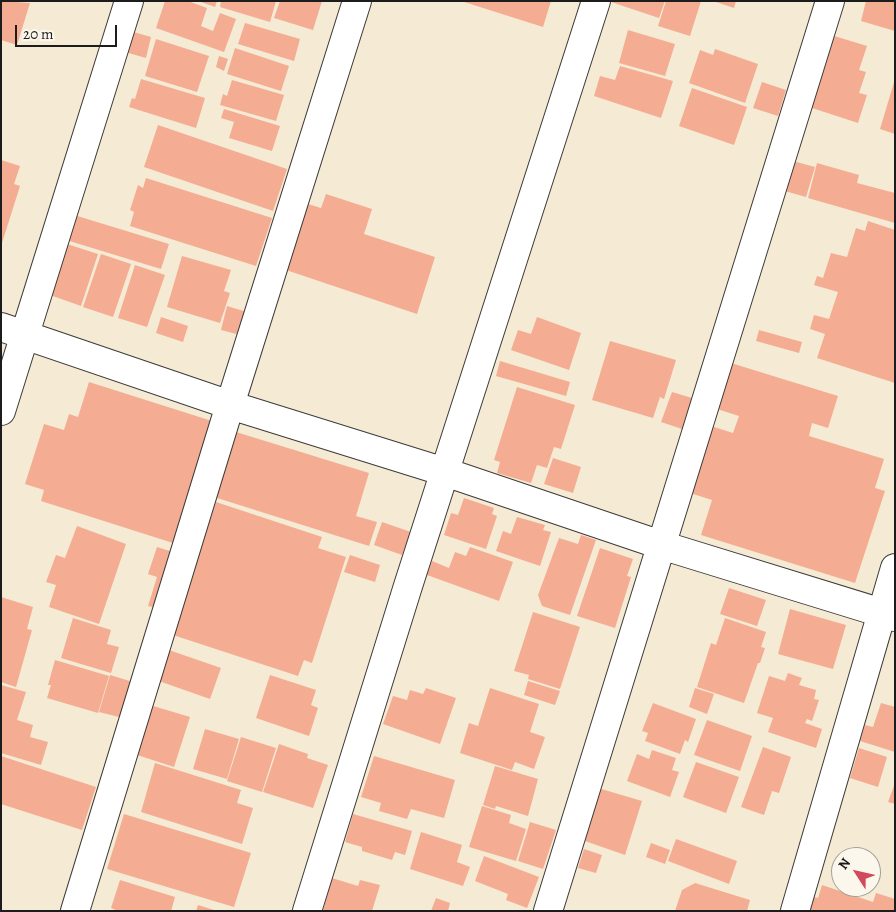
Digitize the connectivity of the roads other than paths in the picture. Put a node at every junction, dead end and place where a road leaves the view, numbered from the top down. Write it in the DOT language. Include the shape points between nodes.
graph roads {
  1 [pos="129,1"];
  2 [pos="357,1"];
  3 [pos="596,1"];
  4 [pos="830,1"];
  5 [pos="13,331"];
  6 [pos="230,405"];
  7 [pos="1,411"];
  8 [pos="445,472"];
  9 [pos="661,545"];
  10 [pos="895,568"];
  11 [pos="888,615"];
  12 [pos="75,911"];
  13 [pos="307,911"];
  14 [pos="548,911"];
  15 [pos="795,911"];
  1 -- 5 [label="street"];
  2 -- 6 [label="street"];
  3 -- 8 [label="street"];
  4 -- 9 [label="street"];
  5 -- 6 [label="street"];
  5 -- 7 [label="street"];
  6 -- 8 [label="street"];
  6 -- 12 [label="street"];
  8 -- 9 [label="street"];
  8 -- 13 [label="street"];
  9 -- 11 [label="street"];
  9 -- 14 [label="street"];
  10 -- 11 [label="street"];
  11 -- 15 [label="street"];
}
